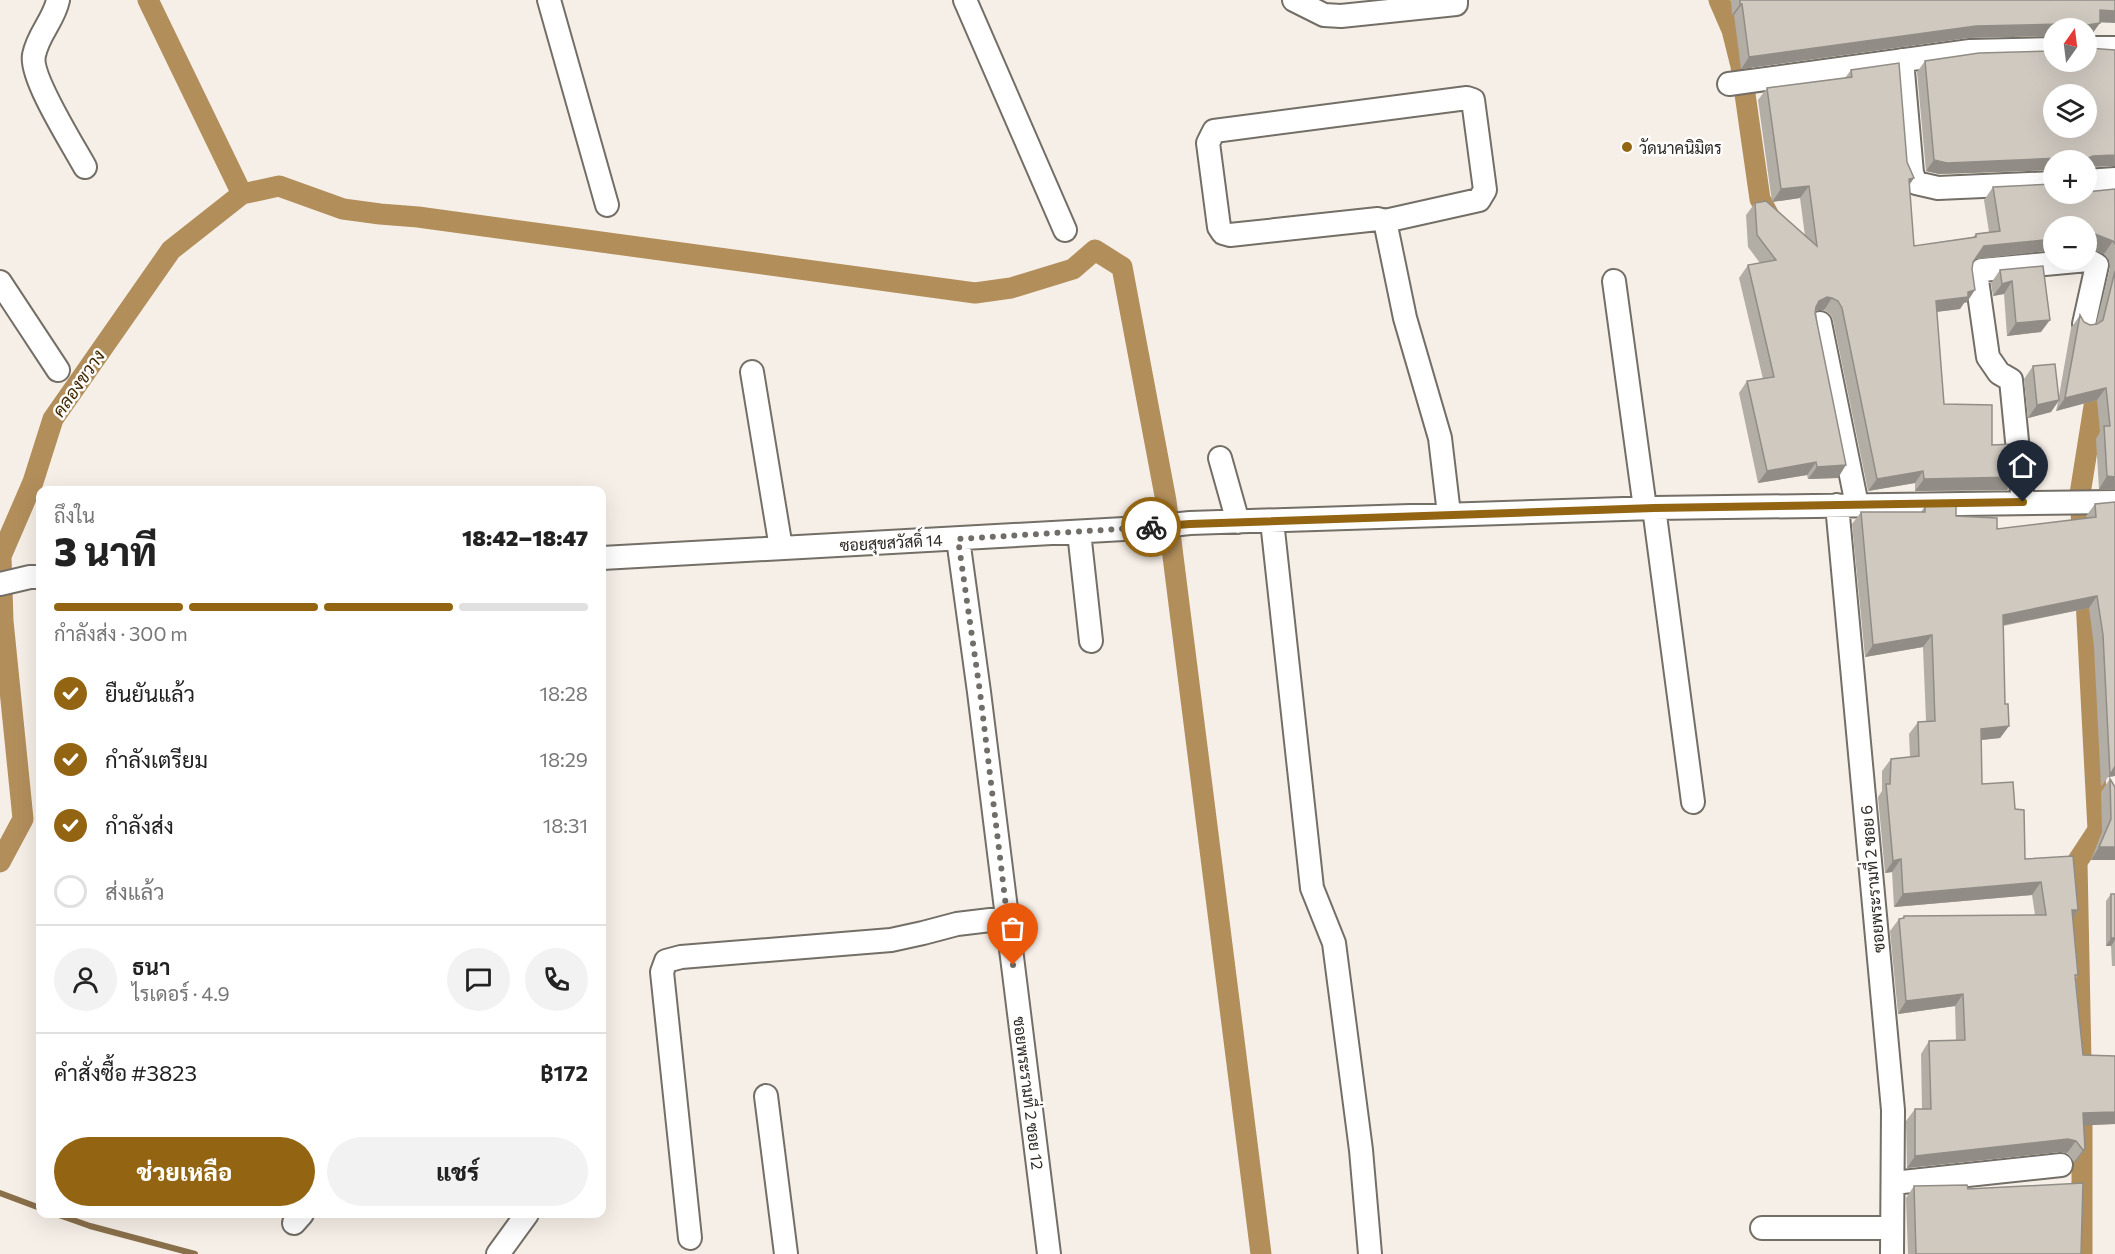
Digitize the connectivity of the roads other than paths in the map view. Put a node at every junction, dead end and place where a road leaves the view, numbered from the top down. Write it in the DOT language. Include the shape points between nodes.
graph roads {
  1 [pos="57,0"];
  2 [pos="549,0"];
  3 [pos="965,0"];
  4 [pos="1294,0"];
  5 [pos="1456,0"];
  6 [pos="2097,48"];
  7 [pos="2115,48"];
  8 [pos="2043,49"];
  9 [pos="1902,60"];
  10 [pos="1737,82"];
  11 [pos="85,167"];
  12 [pos="2115,179"];
  13 [pos="2097,180"];
  14 [pos="2043,183"];
  15 [pos="607,205"];
  16 [pos="1385,221"];
  17 [pos="1065,230"];
  18 [pos="1614,281"];
  19 [pos="1,285"];
  20 [pos="1820,323"];
  21 [pos="2084,324"];
  22 [pos="58,370"];
  23 [pos="752,372"];
  24 [pos="1220,458"];
  25 [pos="2023,502"];
  26 [pos="2115,502"];
  27 [pos="1847,505"];
  28 [pos="1650,508"];
  29 [pos="1449,514"];
  30 [pos="1272,520"];
  31 [pos="1238,522"];
  32 [pos="1079,532"];
  33 [pos="958,539"];
  34 [pos="781,548"];
  35 [pos="606,558"];
  36 [pos="35,577"];
  37 [pos="0,584"];
  38 [pos="1091,641"];
  39 [pos="1693,802"];
  40 [pos="1007,918"];
  41 [pos="766,1096"];
  42 [pos="2061,1165"];
  43 [pos="1893,1183"];
  44 [pos="524,1218"];
  45 [pos="1762,1228"];
  46 [pos="1892,1228"];
  47 [pos="690,1238"];
  48 [pos="498,1254"];
  49 [pos="786,1254"];
  50 [pos="1049,1254"];
  51 [pos="1370,1254"];
  52 [pos="1892,1254"];
  1 -- 11 [label="street" via="51,20 38,38 33,58 37,78"];
  2 -- 15 [label="street"];
  3 -- 17 [label="street"];
  4 -- 5 [label="street" via="1324,15 1341,16 1456,4"];
  6 -- 7 [label="street"];
  8 -- 9 [label="street" via="1970,51"];
  9 -- 10 [label="street"];
  9 -- 14 [label="street" via="1916,183 1938,188"];
  12 -- 13 [label="street"];
  16 -- 16 [label="street" via="1223,233 1208,143 1214,131 1473,100 1485,190 1479,200"];
  16 -- 29 [label="street" via="1405,318 1440,438"];
  18 -- 28 [label="street"];
  19 -- 22 [label="street"];
  20 -- 27 [label="street, ซอยพระรามที่ 2 ซอย 6"];
  21 -- 25 [label="street" via="2097,265 2088,260 1982,270 1977,280 1988,357 1999,373 2011,380"];
  23 -- 34 [label="street"];
  24 -- 31 [label="street"];
  25 -- 26 [label="street, ซอยสุขสวัสดิ์ 14"];
  25 -- 27 [label="street, ซอยสุขสวัสดิ์ 14"];
  27 -- 28 [label="street, ซอยสุขสวัสดิ์ 14"];
  27 -- 43 [label="street, ซอยพระรามที่ 2 ซอย 6" via="1893,1110"];
  28 -- 29 [label="street, ซอยสุขสวัสดิ์ 14"];
  28 -- 39 [label="street"];
  29 -- 30 [label="street, ซอยสุขสวัสดิ์ 14"];
  30 -- 31 [label="street, ซอยสุขสวัสดิ์ 14"];
  30 -- 51 [label="street" via="1312,888 1334,943 1361,1150"];
  31 -- 32 [label="street, ซอยสุขสวัสดิ์ 14"];
  32 -- 33 [label="street, ซอยสุขสวัสดิ์ 14"];
  32 -- 38 [label="street"];
  33 -- 34 [label="street, ซอยสุขสวัสดิ์ 14"];
  33 -- 40 [label="street, ซอยพระรามที่ 2 ซอย 12"];
  34 -- 35 [label="street, ซอยสุขสวัสดิ์ 14"];
  36 -- 37 [label="street"];
  40 -- 47 [label="street" via="957,924 891,940 681,957 666,962 662,972"];
  40 -- 50 [label="street, ซอยพระรามที่ 2 ซอย 12"];
  41 -- 49 [label="street"];
  42 -- 43 [label="street"];
  43 -- 46 [label="street, ซอยพระรามที่ 2 ซอย 6"];
  44 -- 48 [label="street"];
  45 -- 46 [label="street"];
  46 -- 52 [label="street, ซอยพระรามที่ 2 ซอย 6"];
}
